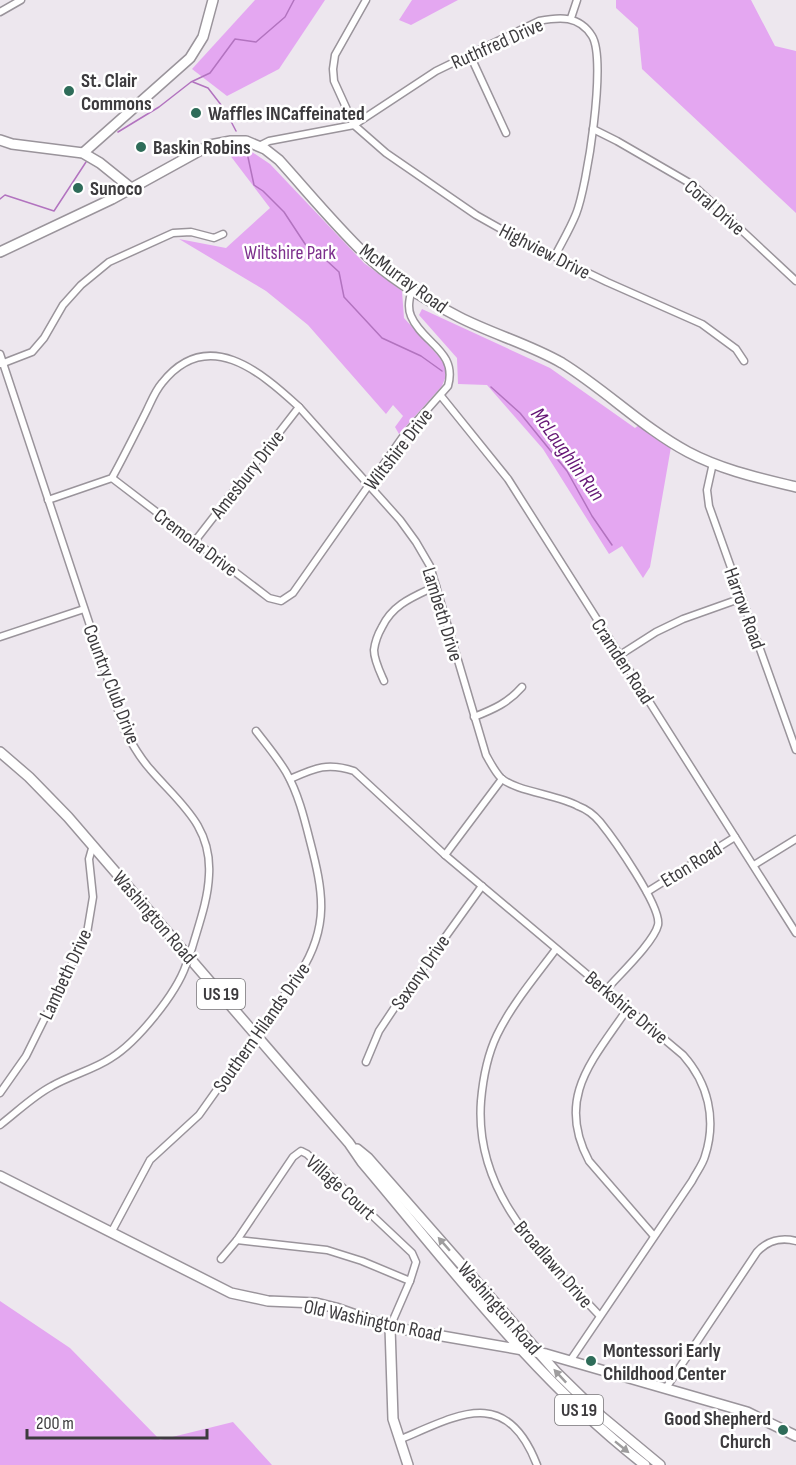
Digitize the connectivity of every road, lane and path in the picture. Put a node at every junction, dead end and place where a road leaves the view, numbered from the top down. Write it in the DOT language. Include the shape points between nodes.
graph roads {
  1 [pos="21,0"];
  2 [pos="213,0"];
  3 [pos="366,0"];
  4 [pos="577,0"];
  5 [pos="0,12"];
  6 [pos="570,18"];
  7 [pos="470,55"];
  8 [pos="354,125"];
  9 [pos="593,129"];
  10 [pos="506,134"];
  11 [pos="0,140"];
  12 [pos="259,146"];
  13 [pos="83,153"];
  14 [pos="131,188"];
  15 [pos="223,234"];
  16 [pos="0,252"];
  17 [pos="555,256"];
  18 [pos="796,280"];
  19 [pos="412,288"];
  20 [pos="0,354"];
  21 [pos="744,361"];
  22 [pos="2,364"];
  23 [pos="441,396"];
  24 [pos="299,407"];
  25 [pos="713,463"];
  26 [pos="112,478"];
  27 [pos="368,486"];
  28 [pos="796,487"];
  29 [pos="48,500"];
  30 [pos="195,541"];
  31 [pos="436,586"];
  32 [pos="742,598"];
  33 [pos="281,600"];
  34 [pos="84,609"];
  35 [pos="0,637"];
  36 [pos="620,655"];
  37 [pos="384,681"];
  38 [pos="522,687"];
  39 [pos="474,717"];
  40 [pos="256,731"];
  41 [pos="794,735"];
  42 [pos="796,750"];
  43 [pos="0,752"];
  44 [pos="290,779"];
  45 [pos="502,779"];
  46 [pos="735,837"];
  47 [pos="796,839"];
  48 [pos="93,845"];
  49 [pos="445,855"];
  50 [pos="754,865"];
  51 [pos="482,886"];
  52 [pos="647,892"];
  53 [pos="796,933"];
  54 [pos="556,948"];
  55 [pos="607,989"];
  56 [pos="628,1008"];
  57 [pos="257,1035"];
  58 [pos="366,1062"];
  59 [pos="0,1093"];
  60 [pos="0,1125"];
  61 [pos="350,1143"];
  62 [pos="0,1176"];
  63 [pos="111,1233"];
  64 [pos="654,1236"];
  65 [pos="237,1240"];
  66 [pos="796,1241"];
  67 [pos="221,1259"];
  68 [pos="410,1281"];
  69 [pos="600,1317"];
  70 [pos="390,1327"];
  71 [pos="520,1348"];
  72 [pos="537,1352"];
  73 [pos="570,1361"];
  74 [pos="666,1388"];
  75 [pos="796,1436"];
  76 [pos="399,1440"];
  77 [pos="408,1465"];
  78 [pos="537,1465"];
  79 [pos="645,1465"];
  80 [pos="660,1465"];
  1 -- 5 [label="street"];
  2 -- 13 [label="main road" via="203,37 190,58"];
  3 -- 8 [label="street" via="335,55 333,69 334,81"];
  4 -- 6 [label="street"];
  6 -- 7 [label="street, Ruthfred Drive" via="539,21"];
  6 -- 9 [label="street, Ruthfred Drive" via="593,37 597,53"];
  7 -- 8 [label="street, Ruthfred Drive" via="436,71"];
  7 -- 10 [label="street"];
  8 -- 12 [label="street, Ruthfred Drive"];
  8 -- 17 [label="street, Highview Drive" via="386,153 476,215"];
  9 -- 17 [label="street, Ruthfred Drive" via="577,213"];
  9 -- 18 [label="street, Coral Drive" via="693,185"];
  11 -- 13 [label="main road"];
  12 -- 14 [label="main road, McMurray Road" via="246,141 210,145"];
  12 -- 19 [label="main road, McMurray Road" via="279,160 365,254"];
  13 -- 14 [label="main road"];
  14 -- 16 [label="main road, McMurray Road"];
  15 -- 22 [label="street" via="214,238 190,232 173,233 110,262 63,305 45,338 32,352"];
  17 -- 21 [label="street, Highview Drive" via="702,324 736,349"];
  19 -- 23 [label="street, Wiltshire Drive" via="411,315 449,364 450,379"];
  19 -- 25 [label="main road, McMurray Road" via="459,318 561,363 675,444"];
  20 -- 22 [label="street, Country Club Drive"];
  22 -- 29 [label="street, Country Club Drive"];
  23 -- 27 [label="street, Wiltshire Drive" via="402,438"];
  23 -- 36 [label="street, Cramden Road" via="508,479"];
  24 -- 26 [label="street, Lambeth Drive" via="244,364 226,357 189,360 160,384"];
  24 -- 27 [label="street, Lambeth Drive"];
  24 -- 30 [label="street, Amesbury Drive"];
  25 -- 28 [label="main road, McMurray Road"];
  25 -- 32 [label="street, Harrow Road" via="707,490 709,506"];
  26 -- 29 [label="street"];
  26 -- 30 [label="street, Cremona Drive"];
  27 -- 31 [label="street, Lambeth Drive" via="416,542"];
  27 -- 33 [label="street, Wiltshire Drive" via="293,593"];
  29 -- 34 [label="street, Country Club Drive"];
  30 -- 33 [label="street, Cremona Drive" via="269,598"];
  31 -- 37 [label="street" via="401,602 387,615 374,650"];
  31 -- 39 [label="street, Lambeth Drive"];
  32 -- 36 [label="street" via="656,632"];
  32 -- 41 [label="street, Harrow Road"];
  34 -- 35 [label="street"];
  34 -- 60 [label="street, Country Club Drive, bridge" via="125,731 146,764 190,812 204,840 209,875 192,948 181,979 166,1001 120,1052 50,1087"];
  36 -- 46 [label="street, Cramden Road"];
  38 -- 39 [label="street" via="502,706"];
  39 -- 45 [label="street, Lambeth Drive" via="486,755"];
  40 -- 44 [label="street, Southern Hilands Drive"];
  41 -- 42 [label="street, Harrow Road"];
  43 -- 48 [label="main road, Washington Road / US 19" via="48,795"];
  44 -- 49 [label="street, Berkshire Drive" via="328,765 354,771"];
  44 -- 57 [label="street, Southern Hilands Drive" via="320,880 321,923 306,965"];
  45 -- 49 [label="street"];
  45 -- 52 [label="street" via="563,798 599,821"];
  46 -- 50 [label="street, Cramden Road"];
  46 -- 52 [label="street, Eton Road"];
  47 -- 50 [label="street"];
  48 -- 57 [label="main road, Washington Road / US 19"];
  48 -- 59 [label="street, Lambeth Drive" via="89,859 93,897 87,933 26,1056"];
  49 -- 51 [label="street, Berkshire Drive"];
  50 -- 53 [label="street, Cramden Road"];
  51 -- 54 [label="street, Berkshire Drive"];
  51 -- 58 [label="street, Saxony Drive" via="384,1023"];
  52 -- 55 [label="street" via="658,924 652,938"];
  54 -- 55 [label="street, Berkshire Drive"];
  54 -- 69 [label="street, Broadlawn Drive" via="497,1035 486,1064 480,1119 488,1165 506,1206 534,1245"];
  55 -- 56 [label="street, Berkshire Drive"];
  56 -- 64 [label="street" via="585,1071 578,1091 577,1127 589,1161"];
  56 -- 64 [label="street, Berkshire Drive" via="683,1055 709,1098 710,1131 705,1157"];
  57 -- 61 [label="main road, Washington Road / US 19"];
  57 -- 63 [label="street, Southern Hilands Drive" via="199,1115 150,1160"];
  61 -- 71 [label="main road, Washington Road / US 19"];
  72 -- 61 [label="main road, Washington Road / US 19, one-way" via="368,1158"];
  62 -- 63 [label="main road, Old Washington Road"];
  63 -- 70 [label="main road, Old Washington Road" via="231,1293 336,1308"];
  64 -- 69 [label="street, Berkshire Drive"];
  65 -- 67 [label="street, Village Court"];
  65 -- 68 [label="street" via="327,1250"];
  65 -- 68 [label="street, Village Court" via="293,1157 301,1152 412,1253 416,1262"];
  66 -- 74 [label="street" via="772,1241 757,1252"];
  68 -- 70 [label="street, Village Court"];
  69 -- 73 [label="street, Berkshire Drive"];
  70 -- 71 [label="main road, Old Washington Road"];
  70 -- 76 [label="main road" via="391,1404"];
  71 -- 72 [label="main road, Old Washington Road"];
  71 -- 79 [label="main road, Washington Road / US 19, one-way" via="564,1395"];
  72 -- 73 [label="main road, Old Washington Road"];
  80 -- 72 [label="main road, Washington Road / US 19, one-way" via="601,1416"];
  73 -- 74 [label="main road, Old Washington Road"];
  74 -- 75 [label="main road, Old Washington Road" via="747,1412"];
  76 -- 77 [label="main road"];
  76 -- 78 [label="street" via="458,1415 498,1415 518,1430"];
}
